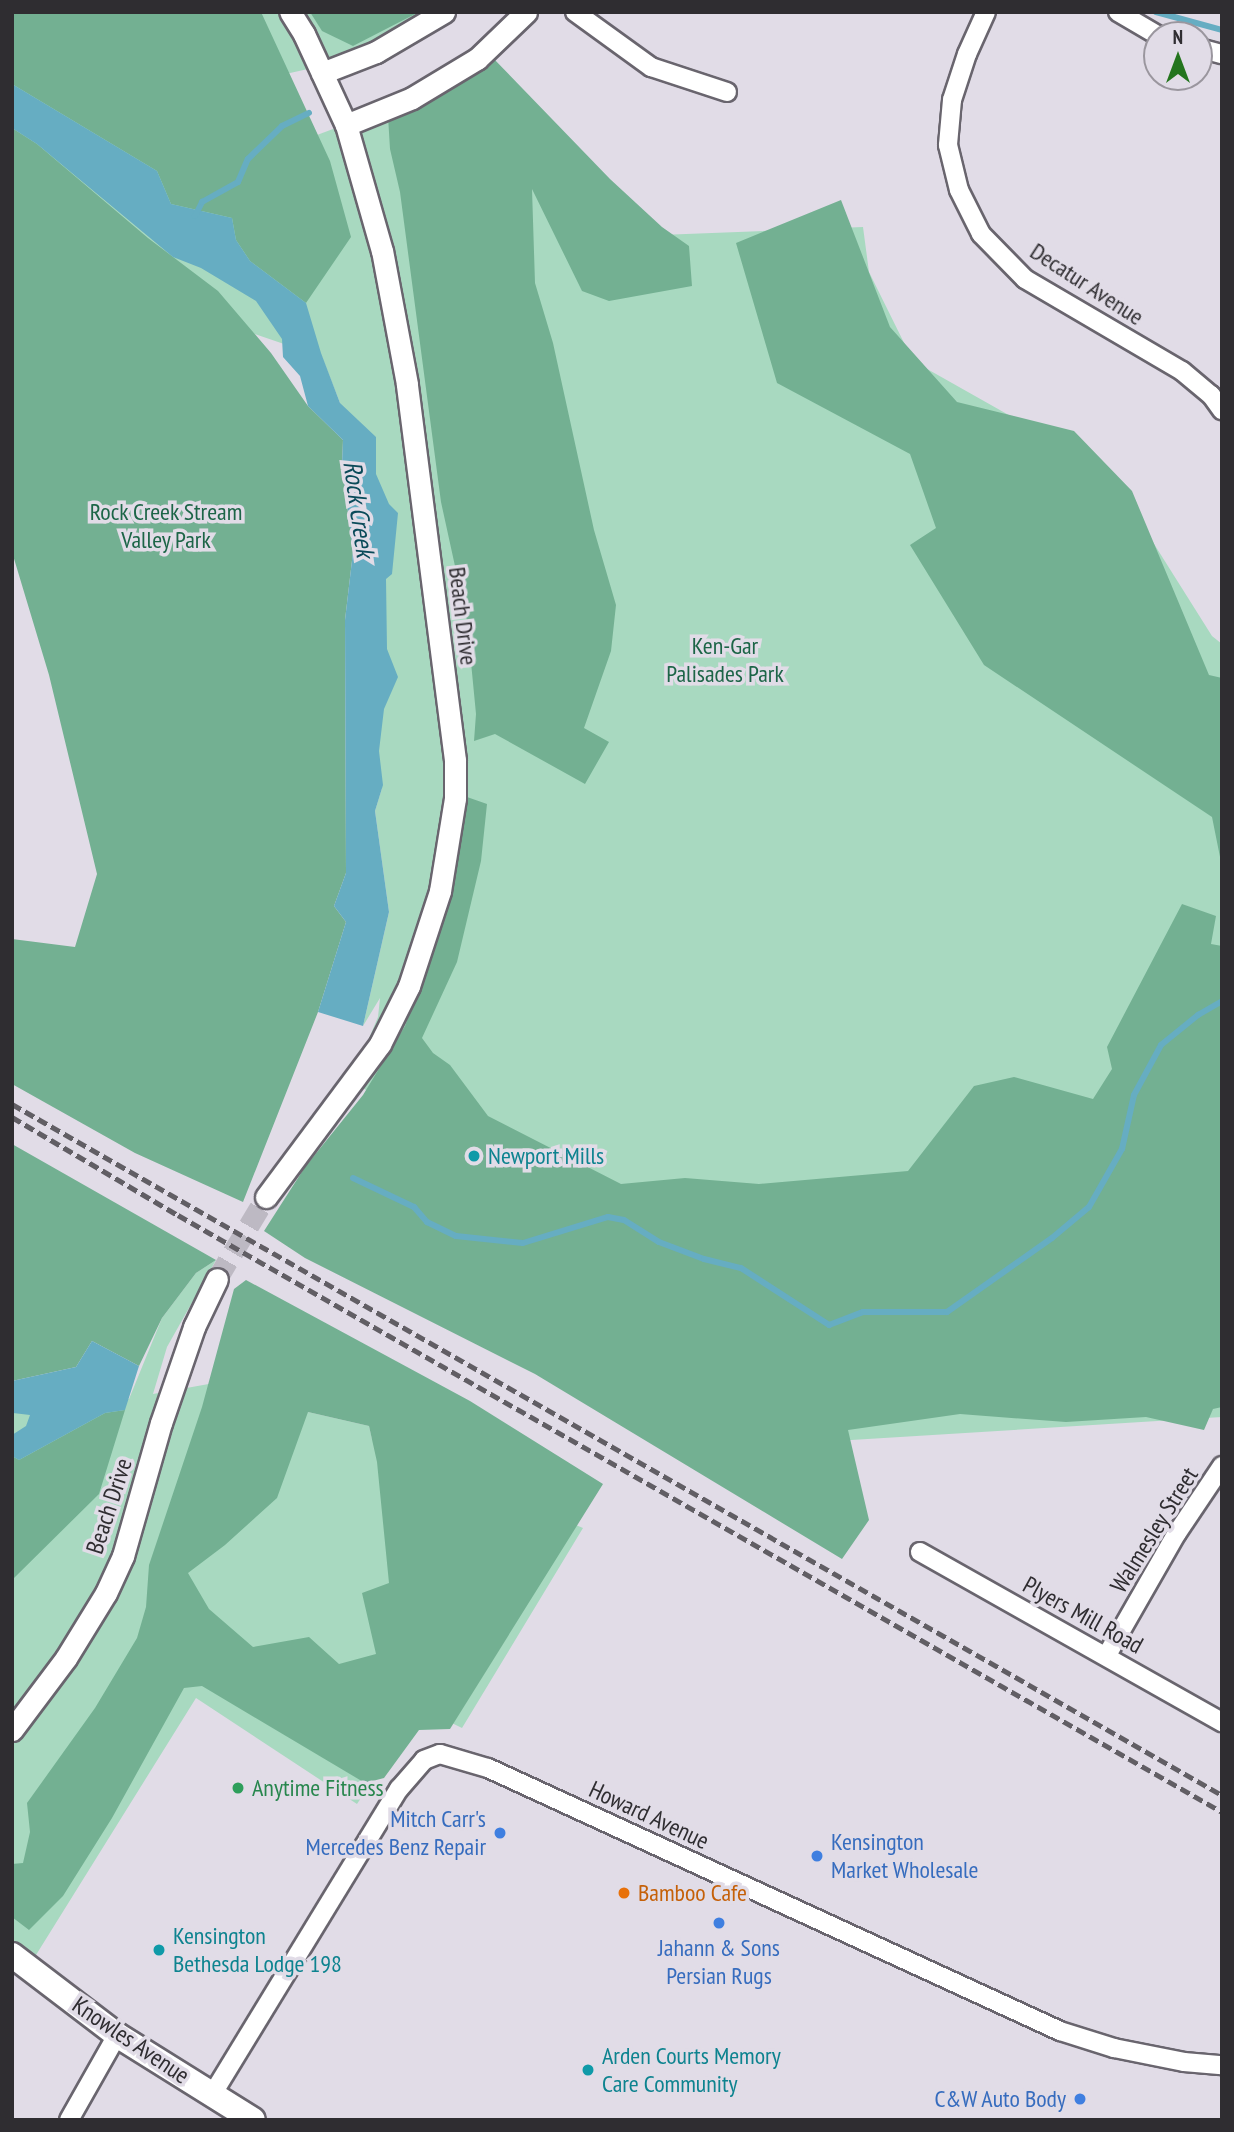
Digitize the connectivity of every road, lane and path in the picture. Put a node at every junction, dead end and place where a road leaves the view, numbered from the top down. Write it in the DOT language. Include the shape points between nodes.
graph roads {
  1 [pos="290,12"];
  2 [pos="444,12"];
  3 [pos="526,12"];
  4 [pos="575,12"];
  5 [pos="986,12"];
  6 [pos="1118,12"];
  7 [pos="1143,27"];
  8 [pos="322,73"];
  9 [pos="727,92"];
  10 [pos="346,125"];
  11 [pos="1216,391"];
  12 [pos="1222,410"];
  13 [pos="267,1197"];
  14 [pos="217,1279"];
  15 [pos="1222,1466"];
  16 [pos="920,1552"];
  17 [pos="1107,1655"];
  18 [pos="1222,1722"];
  19 [pos="12,1730"];
  20 [pos="12,1955"];
  21 [pos="117,2035"];
  22 [pos="1222,2065"];
  23 [pos="212,2095"];
  24 [pos="69,2120"];
  25 [pos="253,2120"];
  1 -- 8 [label="street, Beach Drive"];
  2 -- 8 [label="street" via="376,52"];
  3 -- 10 [label="street" via="477,59 412,98"];
  4 -- 9 [label="street" via="651,67"];
  5 -- 11 [label="street, Decatur Avenue" via="952,100 948,145 959,190 981,234 1025,279"];
  6 -- 7 [label="street"];
  8 -- 10 [label="street, Beach Drive"];
  10 -- 13 [label="street, Beach Drive" via="382,251 407,384 453,748 455,798 440,891 409,986 380,1044"];
  11 -- 12 [label="street, Decatur Avenue"];
  14 -- 19 [label="street, Beach Drive" via="194,1327 123,1556 66,1658"];
  15 -- 17 [label="street, Walmesley Street" via="1177,1532"];
  16 -- 17 [label="street, Plyers Mill Road"];
  17 -- 18 [label="street, Plyers Mill Road"];
  20 -- 21 [label="main road, Knowles Avenue"];
  21 -- 23 [label="main road, Knowles Avenue"];
  21 -- 24 [label="street"];
  22 -- 23 [label="street, Howard Avenue" via="1114,2049 1060,2031 488,1768 440,1754 424,1760 399,1789"];
  23 -- 25 [label="main road, Knowles Avenue"];
}
